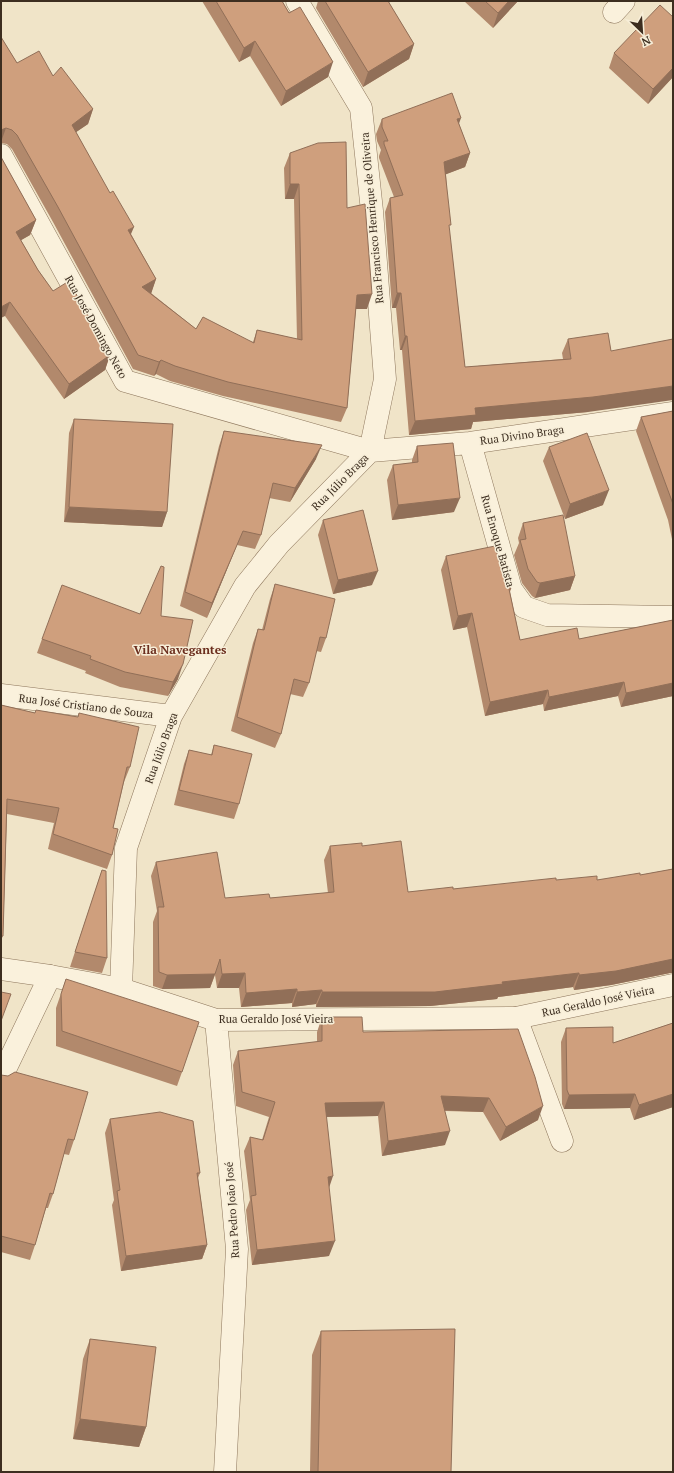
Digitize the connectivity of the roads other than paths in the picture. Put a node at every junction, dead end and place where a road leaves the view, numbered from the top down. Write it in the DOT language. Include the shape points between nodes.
graph roads {
  1 [pos="297,1"];
  2 [pos="1,155"];
  3 [pos="673,413"];
  4 [pos="470,443"];
  5 [pos="370,451"];
  6 [pos="673,617"];
  7 [pos="1,695"];
  8 [pos="171,716"];
  9 [pos="1,969"];
  10 [pos="50,976"];
  11 [pos="673,985"];
  12 [pos="121,990"];
  13 [pos="516,1018"];
  14 [pos="216,1020"];
  15 [pos="1,1078"];
  16 [pos="562,1141"];
  17 [pos="225,1472"];
  1 -- 5 [label="street, Rua Francisco Henrique de Oliveira" via="361,108 385,379"];
  2 -- 5 [label="street, Rua José Domingo Neto" via="125,381"];
  3 -- 4 [label="street, Rua Divino Braga"];
  4 -- 5 [label="street, Rua Divino Braga"];
  4 -- 6 [label="street, Rua Enoque Batista" via="510,589 524,607 547,615"];
  5 -- 8 [label="street, Rua Júlio Braga" via="279,544 245,586"];
  7 -- 8 [label="street, Rua José Cristiano de Souza"];
  8 -- 12 [label="street, Rua Júlio Braga" via="126,848"];
  9 -- 10 [label="street, Rua Geraldo José Vieira"];
  10 -- 12 [label="street, Rua Geraldo José Vieira"];
  10 -- 15 [label="street"];
  11 -- 13 [label="street, Rua Geraldo José Vieira"];
  12 -- 14 [label="street, Rua Geraldo José Vieira"];
  13 -- 14 [label="street, Rua Geraldo José Vieira"];
  13 -- 16 [label="street"];
  14 -- 17 [label="street, Rua Pedro João José" via="237,1249"];
}
